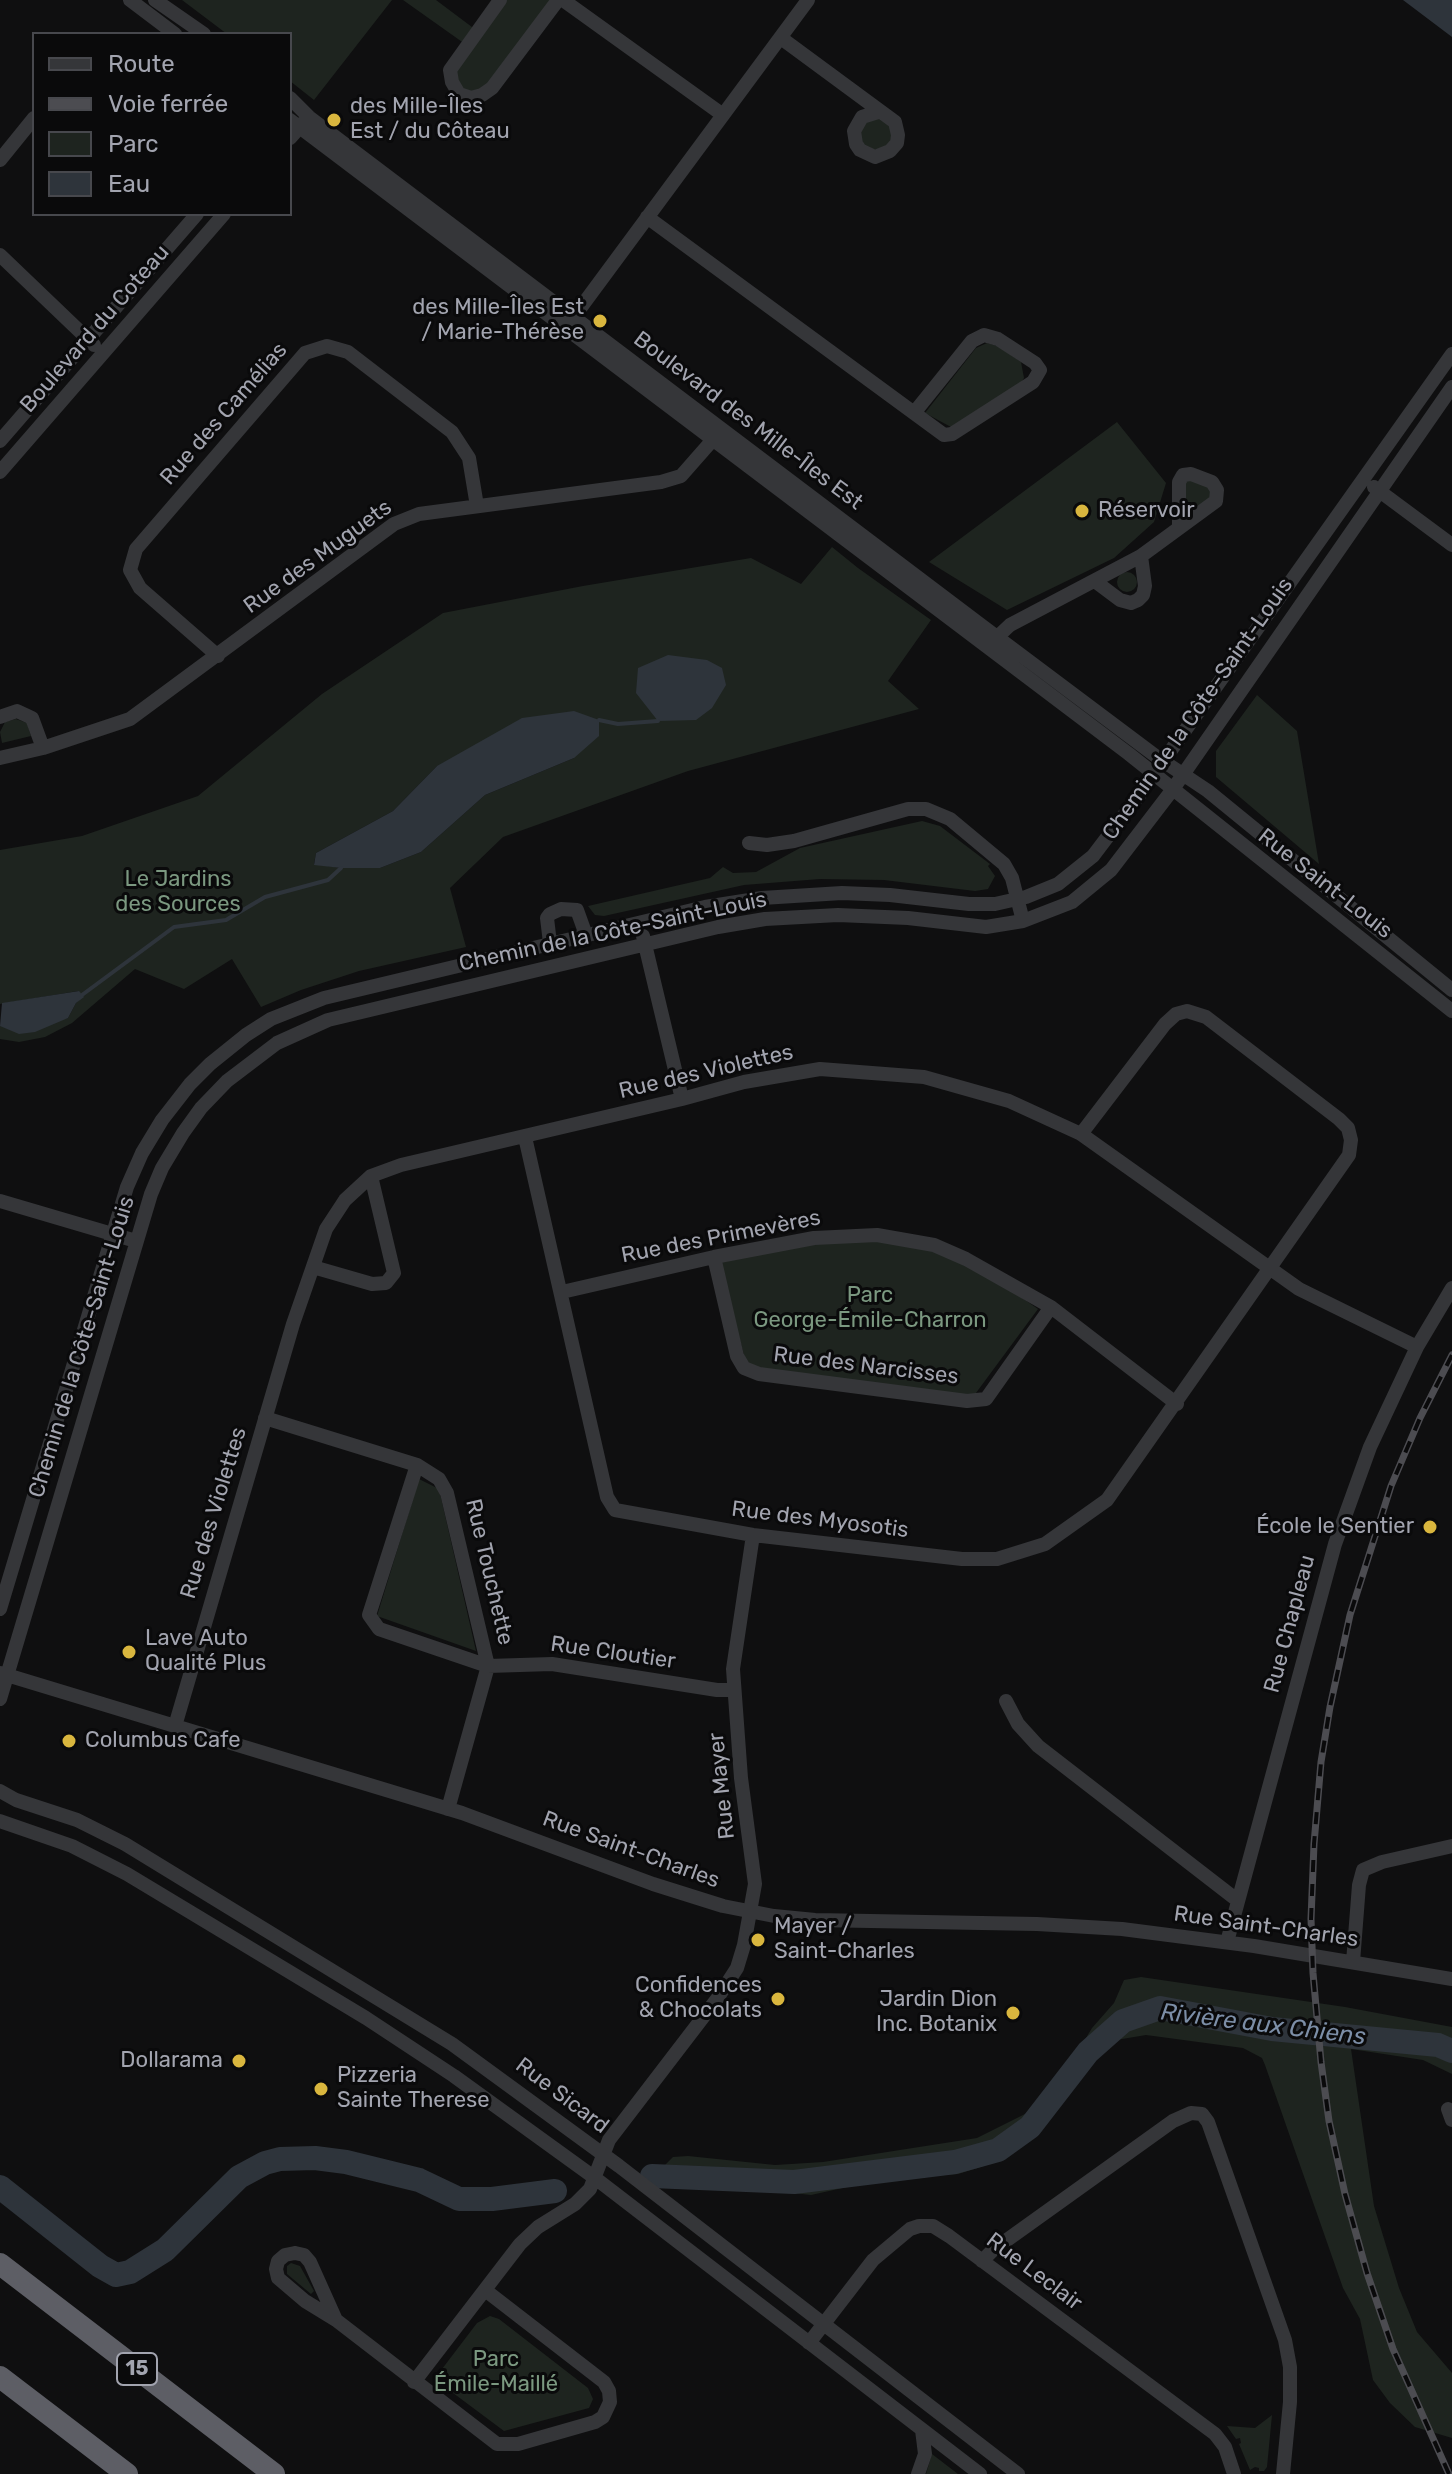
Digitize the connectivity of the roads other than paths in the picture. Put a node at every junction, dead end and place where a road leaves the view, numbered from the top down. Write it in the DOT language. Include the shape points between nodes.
graph roads {
  1 [pos="130,0"];
  2 [pos="155,0"];
  3 [pos="500,0"];
  4 [pos="560,0"];
  5 [pos="808,0"];
  6 [pos="155,28"];
  7 [pos="201,32"];
  8 [pos="781,38"];
  9 [pos="878,112"];
  10 [pos="723,115"];
  11 [pos="32,120"];
  12 [pos="297,125"];
  13 [pos="0,160"];
  14 [pos="195,216"];
  15 [pos="222,216"];
  16 [pos="647,217"];
  17 [pos="0,255"];
  18 [pos="570,323"];
  19 [pos="88,340"];
  20 [pos="103,353"];
  21 [pos="1452,354"];
  22 [pos="1452,387"];
  23 [pos="914,413"];
  24 [pos="718,434"];
  25 [pos="0,441"];
  26 [pos="0,472"];
  27 [pos="1364,480"];
  28 [pos="1378,490"];
  29 [pos="477,506"];
  30 [pos="1179,527"];
  31 [pos="1452,545"];
  32 [pos="1141,556"];
  33 [pos="1096,582"];
  34 [pos="992,642"];
  35 [pos="218,656"];
  36 [pos="0,717"];
  37 [pos="43,748"];
  38 [pos="0,758"];
  39 [pos="1164,761"];
  40 [pos="1154,774"];
  41 [pos="1183,774"];
  42 [pos="1173,789"];
  43 [pos="749,843"];
  44 [pos="1018,899"];
  45 [pos="1023,921"];
  46 [pos="640,923"];
  47 [pos="586,935"];
  48 [pos="550,943"];
  49 [pos="644,945"];
  50 [pos="1452,990"];
  51 [pos="1452,1011"];
  52 [pos="199,1074"];
  53 [pos="218,1090"];
  54 [pos="682,1099"];
  55 [pos="1081,1134"];
  56 [pos="525,1137"];
  57 [pos="371,1176"];
  58 [pos="0,1201"];
  59 [pos="112,1234"];
  60 [pos="136,1241"];
  61 [pos="714,1257"];
  62 [pos="313,1267"];
  63 [pos="1270,1269"];
  64 [pos="1452,1288"];
  65 [pos="562,1292"];
  66 [pos="1051,1307"];
  67 [pos="1417,1347"];
  68 [pos="1177,1404"];
  69 [pos="58,1415"];
  70 [pos="265,1418"];
  71 [pos="82,1422"];
  72 [pos="417,1465"];
  73 [pos="753,1535"];
  74 [pos="0,1607"];
  75 [pos="488,1666"];
  76 [pos="2,1675"];
  77 [pos="733,1690"];
  78 [pos="0,1699"];
  79 [pos="1006,1701"];
  80 [pos="175,1726"];
  81 [pos="0,1791"];
  82 [pos="448,1809"];
  83 [pos="0,1821"];
  84 [pos="1452,1846"];
  85 [pos="207,1893"];
  86 [pos="1237,1900"];
  87 [pos="751,1911"];
  88 [pos="194,1914"];
  89 [pos="1227,1942"];
  90 [pos="1353,1962"];
  91 [pos="1452,1979"];
  92 [pos="379,1998"];
  93 [pos="366,2018"];
  94 [pos="602,2154"];
  95 [pos="595,2178"];
  96 [pos="982,2261"];
  97 [pos="0,2264"];
  98 [pos="485,2290"];
  99 [pos="336,2320"];
  100 [pos="824,2323"];
  101 [pos="809,2343"];
  102 [pos="0,2377"];
  103 [pos="414,2382"];
  104 [pos="922,2430"];
  105 [pos="127,2474"];
  106 [pos="274,2474"];
  107 [pos="918,2474"];
  108 [pos="980,2474"];
  109 [pos="1018,2474"];
  110 [pos="1234,2474"];
  111 [pos="1283,2474"];
  1 -- 6 [label="street"];
  2 -- 7 [label="street"];
  3 -- 4 [label="street" via="450,70 459,94 471,98 492,88"];
  4 -- 10 [label="street"];
  5 -- 8 [label="street"];
  8 -- 9 [label="street"];
  8 -- 10 [label="street"];
  10 -- 16 [label="street"];
  11 -- 13 [label="street"];
  12 -- 18 [label="street, Boulevard des Mille-Îles Est"];
  14 -- 19 [label="street, Boulevard du Coteau"];
  15 -- 20 [label="street, Boulevard du Coteau"];
  16 -- 18 [label="street"];
  16 -- 23 [label="street"];
  17 -- 19 [label="street"];
  18 -- 24 [label="street, Boulevard des Mille-Îles Est"];
  19 -- 20 [label="street"];
  19 -- 25 [label="street, Boulevard du Coteau"];
  20 -- 26 [label="street, Boulevard du Coteau"];
  21 -- 27 [label="street, Chemin de la Côte-Saint-Louis"];
  22 -- 28 [label="street, Chemin de la Côte-Saint-Louis"];
  23 -- 23 [label="street" via="944,435 952,434 1033,382 1040,370 998,339 984,335 972,341"];
  24 -- 29 [label="street, Rue des Muguets" via="681,476 661,482"];
  24 -- 34 [label="street, Boulevard des Mille-Îles Est"];
  27 -- 28 [label="street"];
  27 -- 39 [label="street, Chemin de la Côte-Saint-Louis"];
  28 -- 31 [label="street"];
  28 -- 41 [label="street, Chemin de la Côte-Saint-Louis"];
  29 -- 35 [label="street, Rue des Muguets" via="419,514 394,524"];
  29 -- 35 [label="street, Rue des Camélias" via="469,458 452,432 348,352 327,346 305,353 136,549 130,570 140,588"];
  30 -- 32 [label="street"];
  32 -- 33 [label="street"];
  32 -- 33 [label="street" via="1145,586 1138,600 1120,600"];
  33 -- 34 [label="street" via="1010,625"];
  34 -- 39 [label="street, Boulevard des Mille-Îles Est"];
  34 -- 40 [label="street, Boulevard des Mille-Îles Est"];
  35 -- 37 [label="street, Rue des Muguets" via="130,719"];
  36 -- 37 [label="street" via="17,711 32,718"];
  37 -- 38 [label="street, Rue des Muguets"];
  39 -- 40 [label="street, Chemin de la Côte-Saint-Louis"];
  39 -- 41 [label="street, Boulevard des Mille-Îles Est"];
  40 -- 42 [label="street, Boulevard des Mille-Îles Est"];
  40 -- 44 [label="street, Chemin de la Côte-Saint-Louis" via="1084,864 1058,884"];
  41 -- 42 [label="street, Chemin de la Côte-Saint-Louis"];
  41 -- 50 [label="street, Rue Saint-Louis"];
  42 -- 45 [label="street, Chemin de la Côte-Saint-Louis" via="1094,886 1058,909"];
  42 -- 51 [label="street, Rue Saint-Louis"];
  43 -- 44 [label="street" via="794,841 908,809 926,809 950,819 998,858"];
  44 -- 45 [label="street"];
  44 -- 46 [label="street, Chemin de la Côte-Saint-Louis" via="969,904 875,894 804,894 733,902"];
  45 -- 49 [label="street, Chemin de la Côte-Saint-Louis" via="986,927 875,916 802,916 735,924"];
  46 -- 47 [label="street, Chemin de la Côte-Saint-Louis"];
  46 -- 49 [label="street"];
  47 -- 48 [label="street, Chemin de la Côte-Saint-Louis"];
  47 -- 48 [label="street, Chemin de la Côte-Saint-Louis" via="577,910 561,909 547,918"];
  48 -- 52 [label="street, Chemin de la Côte-Saint-Louis" via="313,1002 259,1026"];
  49 -- 53 [label="street, Chemin de la Côte-Saint-Louis" via="328,1020 270,1048"];
  49 -- 54 [label="street"];
  52 -- 53 [label="street"];
  52 -- 59 [label="street, Chemin de la Côte-Saint-Louis" via="142,1153"];
  53 -- 60 [label="street, Chemin de la Côte-Saint-Louis" via="168,1156"];
  54 -- 55 [label="street, Rue des Violettes" via="820,1069 871,1072 924,1077 1009,1101"];
  54 -- 56 [label="street, Rue des Violettes"];
  55 -- 63 [label="street, Rue des Violettes"];
  55 -- 63 [label="street, Rue des Myosotis" via="1165,1024 1187,1011 1206,1017 1348,1128 1349,1155"];
  56 -- 57 [label="street, Rue des Violettes"];
  56 -- 65 [label="street, Rue des Myosotis"];
  57 -- 62 [label="street, Rue des Violettes" via="345,1200 326,1229"];
  57 -- 62 [label="street" via="394,1273 386,1283 372,1284"];
  58 -- 59 [label="street"];
  59 -- 60 [label="street"];
  59 -- 69 [label="street, Chemin de la Côte-Saint-Louis"];
  60 -- 71 [label="street, Chemin de la Côte-Saint-Louis"];
  61 -- 65 [label="street, Rue des Primevères"];
  61 -- 66 [label="street, Rue des Primevères" via="814,1238 877,1235 934,1245"];
  61 -- 66 [label="street, Rue des Narcisses" via="737,1356 744,1368 759,1374 967,1401 986,1399"];
  62 -- 70 [label="street, Rue des Violettes"];
  63 -- 67 [label="street, Rue des Violettes" via="1299,1289"];
  63 -- 68 [label="street, Rue des Myosotis"];
  64 -- 67 [label="street, Rue Chapleau"];
  65 -- 73 [label="street, Rue des Myosotis" via="607,1497 615,1510"];
  66 -- 68 [label="street, Rue des Primevères"];
  67 -- 86 [label="street, Rue Chapleau" via="1370,1447 1335,1544"];
  68 -- 73 [label="street, Rue des Myosotis" via="1107,1500 1045,1544 1017,1553 962,1559"];
  69 -- 71 [label="street"];
  69 -- 74 [label="street, Chemin de la Côte-Saint-Louis"];
  70 -- 72 [label="street, Rue Touchette"];
  70 -- 80 [label="street, Rue des Violettes"];
  71 -- 76 [label="street, Chemin de la Côte-Saint-Louis"];
  72 -- 75 [label="street, Rue Touchette" via="439,1479 447,1493"];
  72 -- 75 [label="street, Rue Cloutier" via="369,1615 379,1629"];
  73 -- 77 [label="street, Rue Mayer"];
  75 -- 77 [label="street, Rue Cloutier" via="552,1664"];
  75 -- 82 [label="street, Rue Touchette"];
  76 -- 78 [label="street"];
  76 -- 80 [label="street, Rue Saint-Charles"];
  77 -- 87 [label="street, Rue Mayer" via="755,1884"];
  79 -- 86 [label="street" via="1038,1746"];
  80 -- 82 [label="street, Rue Saint-Charles"];
  81 -- 85 [label="street, Rue Sicard" via="88,1825"];
  82 -- 87 [label="street, Rue Saint-Charles" via="673,1891"];
  83 -- 88 [label="street" via="86,1852"];
  84 -- 90 [label="street" via="1363,1870"];
  85 -- 88 [label="street"];
  85 -- 92 [label="street, Rue Sicard"];
  86 -- 89 [label="street, Rue Chapleau"];
  87 -- 89 [label="street, Rue Saint-Charles" via="836,1921 1092,1927"];
  87 -- 94 [label="street, Rue Mayer" via="740,1961 728,1984"];
  88 -- 93 [label="street"];
  89 -- 90 [label="street, Rue Saint-Charles"];
  90 -- 91 [label="street, Rue Saint-Charles"];
  92 -- 93 [label="street"];
  92 -- 94 [label="street, Rue Sicard" via="509,2083"];
  93 -- 95 [label="street"];
  94 -- 95 [label="street, Rue Mayer"];
  94 -- 100 [label="street, Rue Sicard"];
  95 -- 98 [label="street" via="580,2199 527,2237"];
  95 -- 101 [label="street"];
  96 -- 100 [label="street, Rue Leclair" via="936,2228 914,2227 867,2266"];
  96 -- 110 [label="street, Rue Leclair" via="1215,2434"];
  96 -- 111 [label="street" via="1167,2125 1199,2113 1208,2122 1284,2335 1291,2388"];
  97 -- 106 [label="highway, 15"];
  98 -- 103 [label="street"];
  98 -- 103 [label="street" via="604,2382 610,2402 603,2417 502,2445"];
  99 -- 99 [label="street" via="307,2258 295,2253 281,2258 276,2269 280,2281"];
  99 -- 103 [label="street"];
  100 -- 101 [label="street, Rue Leclair"];
  100 -- 109 [label="street, Rue Sicard"];
  101 -- 104 [label="street"];
  102 -- 105 [label="highway"];
  104 -- 107 [label="street" via="925,2454"];
  104 -- 108 [label="street"];
}
